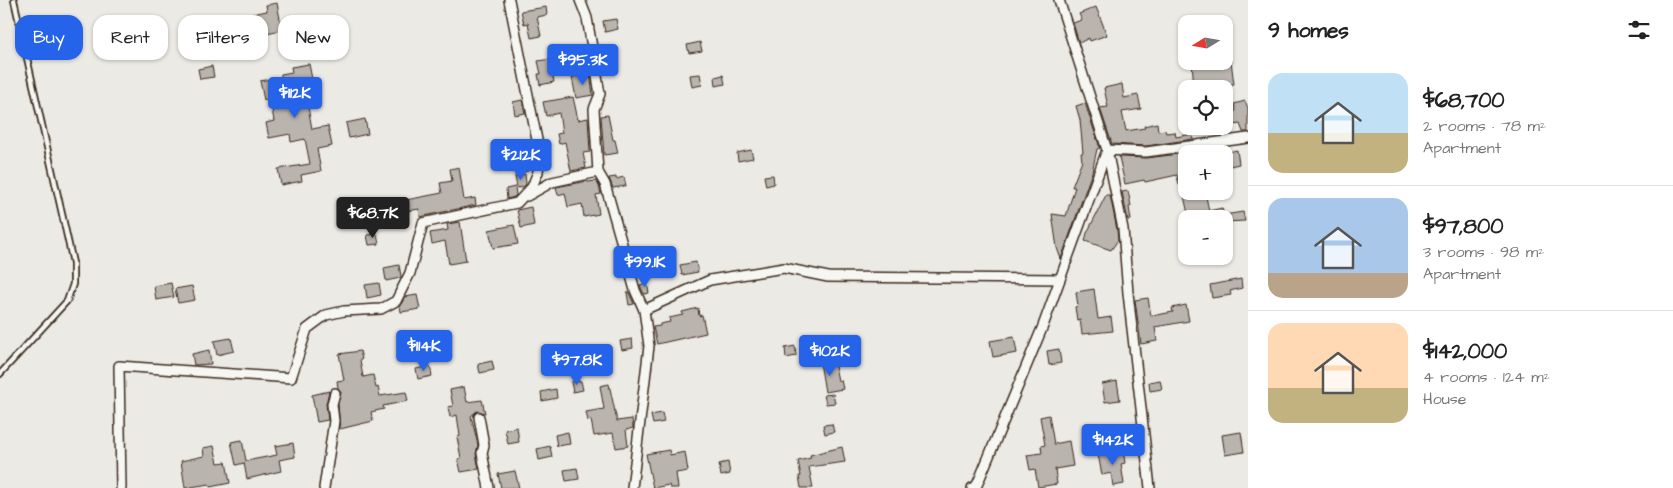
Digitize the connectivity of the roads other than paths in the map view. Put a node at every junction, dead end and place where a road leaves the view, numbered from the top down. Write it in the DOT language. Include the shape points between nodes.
graph roads {
  1 [pos="14,0"];
  2 [pos="509,0"];
  3 [pos="580,0"];
  4 [pos="1059,0"];
  5 [pos="1248,138"];
  6 [pos="1107,150"];
  7 [pos="598,172"];
  8 [pos="522,198"];
  9 [pos="1060,279"];
  10 [pos="644,310"];
  11 [pos="0,374"];
  12 [pos="335,393"];
  13 [pos="479,417"];
  14 [pos="122,488"];
  15 [pos="324,488"];
  16 [pos="489,488"];
  17 [pos="632,488"];
  18 [pos="972,488"];
  19 [pos="1150,488"];
  1 -- 11 [label="lane" via="73,263 67,301"];
  2 -- 8 [label="street" via="540,155 532,187"];
  3 -- 7 [label="street" via="600,94 594,109"];
  4 -- 6 [label="street"];
  5 -- 6 [label="street" via="1146,152"];
  6 -- 9 [label="street"];
  6 -- 19 [label="street" via="1123,229"];
  7 -- 8 [label="street" via="552,182"];
  7 -- 10 [label="street" via="605,184"];
  8 -- 14 [label="street" via="518,203 423,224 410,273 396,301 381,309 326,315 307,329 291,378 119,366"];
  9 -- 10 [label="street" via="828,277 784,268 710,280"];
  9 -- 18 [label="street" via="977,485"];
  10 -- 17 [label="street" via="649,346"];
  12 -- 15 [label="street"];
  13 -- 16 [label="street"];
}
